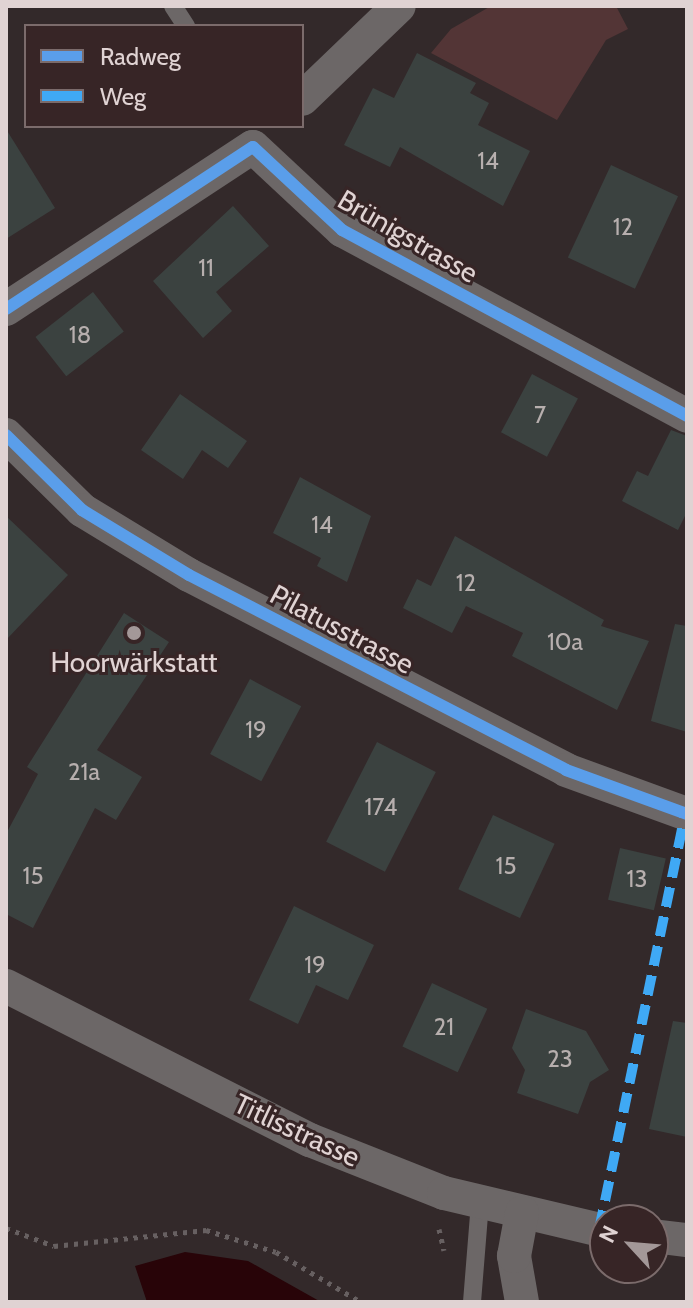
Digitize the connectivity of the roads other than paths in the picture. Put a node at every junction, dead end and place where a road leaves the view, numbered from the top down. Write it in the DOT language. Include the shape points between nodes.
graph roads {
  1 [pos="173,6"];
  2 [pos="399,6"];
  3 [pos="185,24"];
  4 [pos="304,97"];
  5 [pos="257,133"];
  6 [pos="6,309"];
  7 [pos="687,416"];
  8 [pos="6,435"];
  9 [pos="687,814"];
  10 [pos="6,986"];
  11 [pos="480,1202"];
  12 [pos="522,1213"];
  13 [pos="589,1228"];
  14 [pos="472,1302"];
  15 [pos="522,1302"];
  1 -- 3 [label="lane"];
  2 -- 4 [label="street"];
  5 -- 6 [label="street, Brünigstrasse"];
  5 -- 7 [label="street, Brünigstrasse" via="342,230"];
  8 -- 9 [label="street, Pilatusstrasse" via="82,510 176,568 505,741 604,788"];
  10 -- 11 [label="street, Titlisstrasse" via="310,1140"];
  11 -- 12 [label="street, Titlisstrasse"];
  11 -- 14 [label="lane"];
  12 -- 13 [label="street, Titlisstrasse"];
  12 -- 15 [label="street" via="514,1256"];
}
